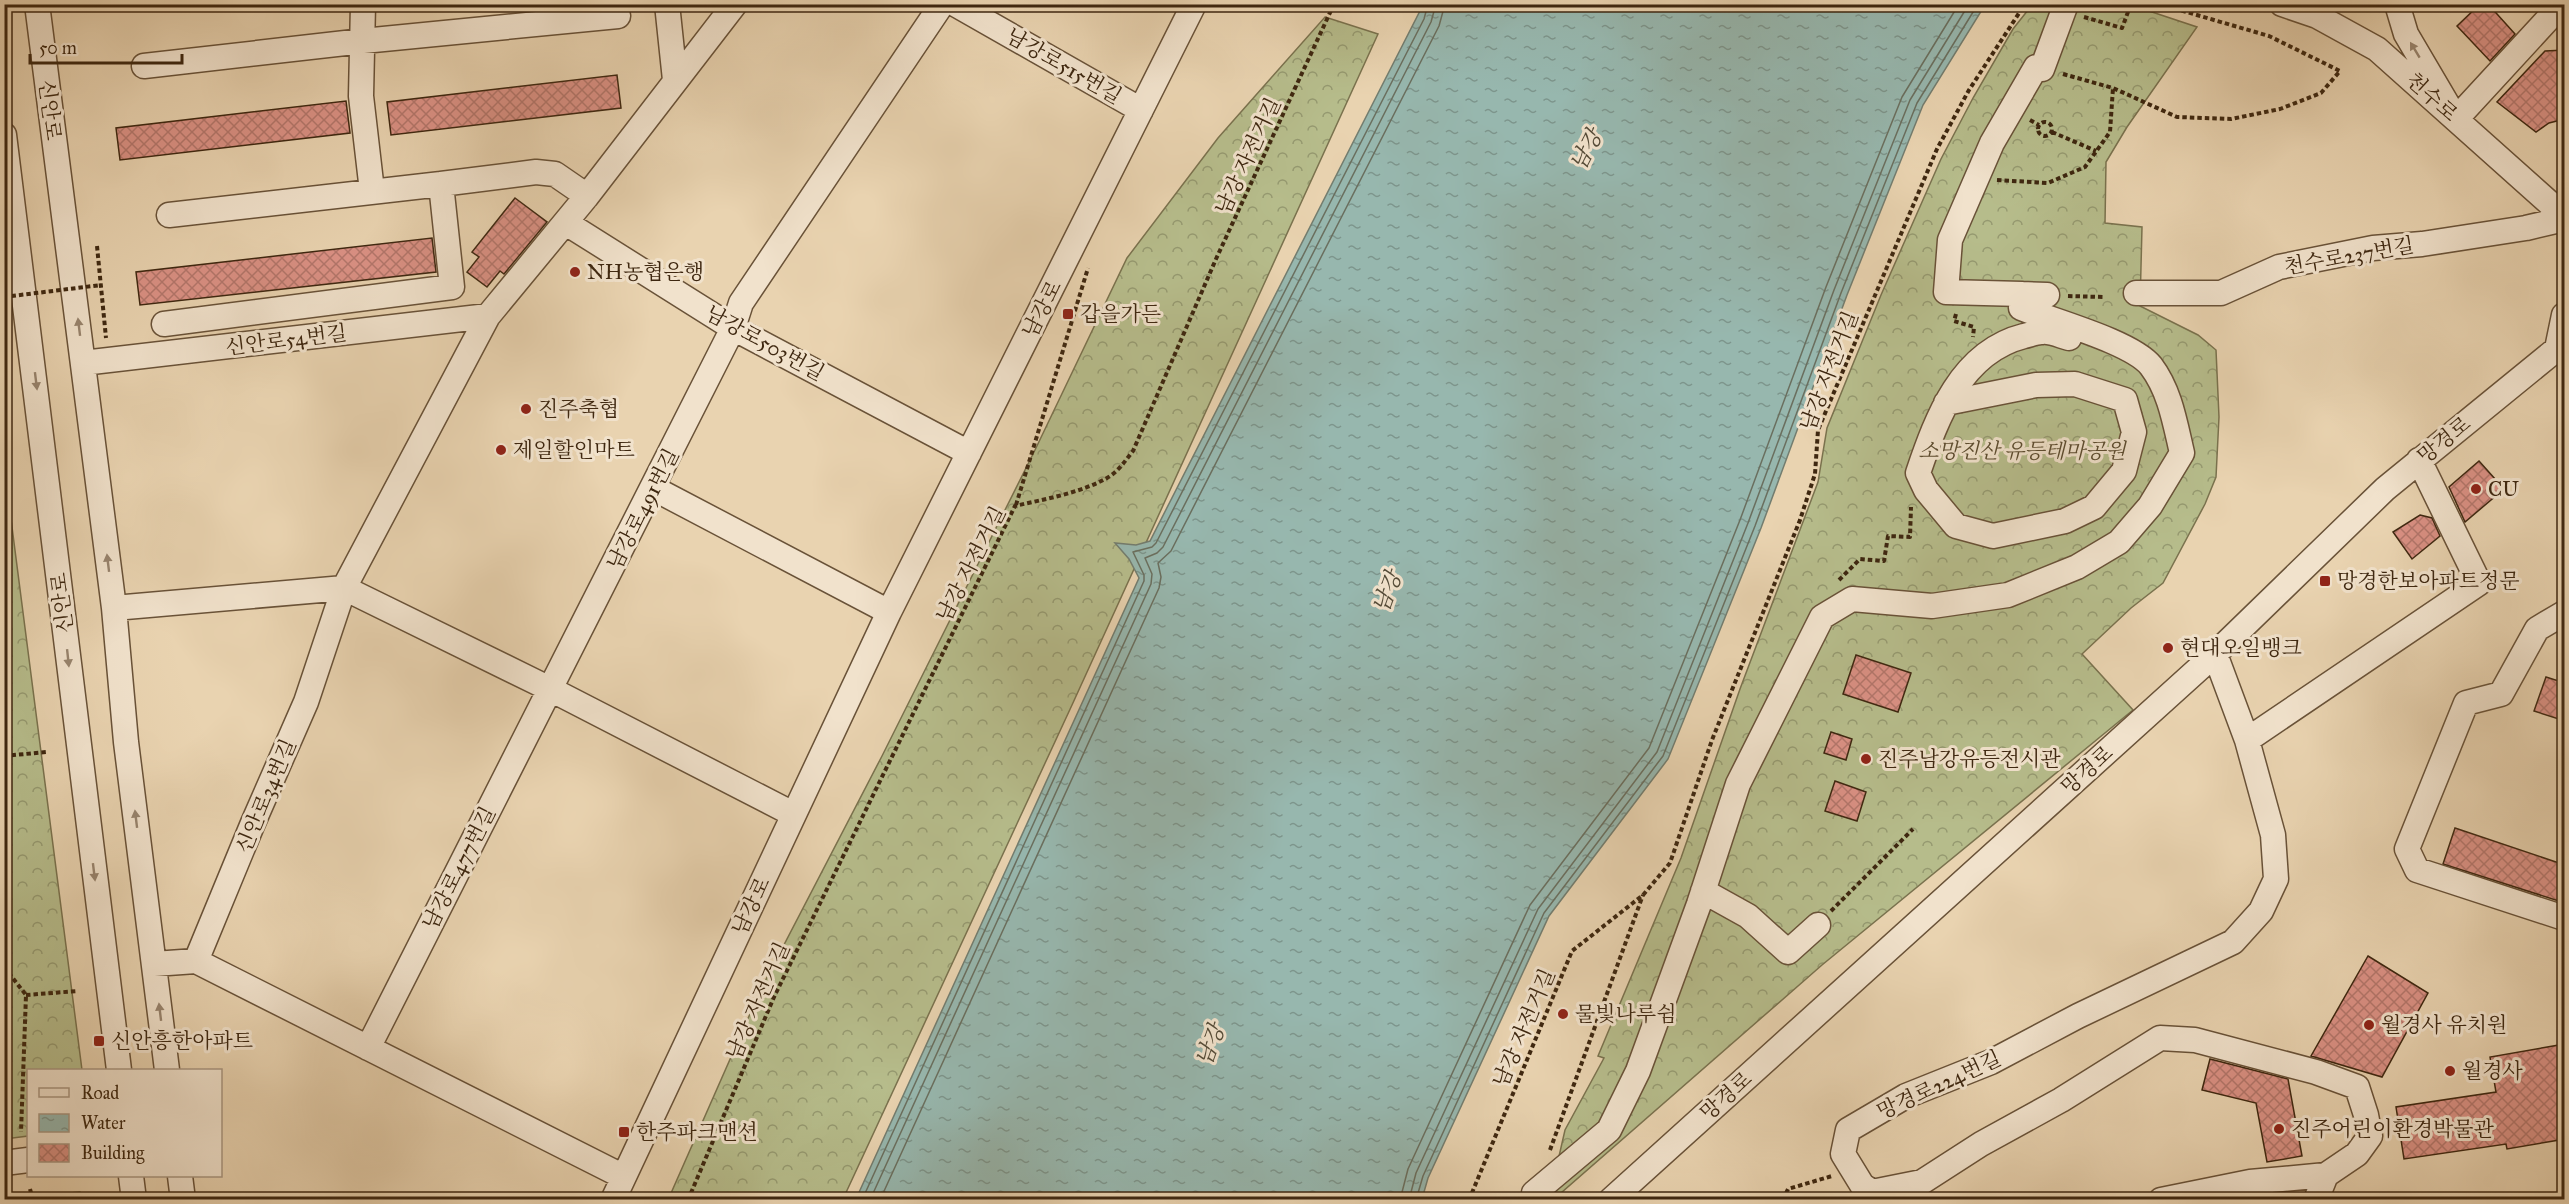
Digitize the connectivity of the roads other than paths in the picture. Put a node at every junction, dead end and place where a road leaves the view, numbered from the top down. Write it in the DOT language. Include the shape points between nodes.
graph roads {
  1 [pos="37,4"];
  2 [pos="363,4"];
  3 [pos="667,4"];
  4 [pos="735,4"];
  5 [pos="942,4"];
  6 [pos="955,4"];
  7 [pos="1194,4"];
  8 [pos="2282,4"];
  9 [pos="2397,4"];
  10 [pos="2562,4"];
  11 [pos="2065,8"];
  12 [pos="2321,10"];
  13 [pos="618,16"];
  14 [pos="363,41"];
  15 [pos="144,66"];
  16 [pos="675,80"];
  17 [pos="1141,110"];
  18 [pos="2456,118"];
  19 [pos="4,135"];
  20 [pos="441,184"];
  21 [pos="372,191"];
  22 [pos="587,196"];
  23 [pos="169,215"];
  24 [pos="2565,217"];
  25 [pos="566,223"];
  26 [pos="2136,293"];
  27 [pos="2022,294"];
  28 [pos="2048,295"];
  29 [pos="2565,315"];
  30 [pos="488,316"];
  31 [pos="164,324"];
  32 [pos="733,328"];
  33 [pos="2560,346"];
  34 [pos="83,363"];
  35 [pos="2150,365"];
  36 [pos="1946,404"];
  37 [pos="969,453"];
  38 [pos="2419,460"];
  39 [pos="653,488"];
  40 [pos="344,588"];
  41 [pos="114,608"];
  42 [pos="888,612"];
  43 [pos="2565,613"];
  44 [pos="2215,654"];
  45 [pos="550,689"];
  46 [pos="2247,740"];
  47 [pos="793,814"];
  48 [pos="1703,891"];
  49 [pos="2565,918"];
  50 [pos="1818,925"];
  51 [pos="196,961"];
  52 [pos="154,964"];
  53 [pos="368,1048"];
  54 [pos="118,1069"];
  55 [pos="168,1069"];
  56 [pos="27,1160"];
  57 [pos="4,1163"];
  58 [pos="2326,1175"];
  59 [pos="622,1176"];
  60 [pos="131,1177"];
  61 [pos="180,1177"];
  62 [pos="1534,1193"];
  63 [pos="134,1200"];
  64 [pos="183,1200"];
  65 [pos="613,1200"];
  66 [pos="1611,1200"];
  67 [pos="2161,1200"];
  68 [pos="2316,1200"];
  34 -- 1 [label="street, 신안로, one-way"];
  2 -- 14 [label="street"];
  3 -- 16 [label="street"];
  4 -- 16 [label="street"];
  5 -- 32 [label="street, 남강로491번길" via="741,303"];
  6 -- 17 [label="street, 남강로515번길"];
  7 -- 17 [label="street, 남강로"];
  8 -- 12 [label="street, 천수로"];
  18 -- 9 [label="street, one-way" via="2406,34"];
  10 -- 18 [label="street"];
  11 -- 27 [label="street" via="2039,68 1992,142 1950,240 1946,292"];
  12 -- 18 [label="street, 천수로" via="2377,49"];
  13 -- 14 [label="street"];
  14 -- 15 [label="street"];
  14 -- 21 [label="street" via="362,96"];
  16 -- 22 [label="street"];
  17 -- 37 [label="street, 남강로"];
  18 -- 24 [label="street, 천수로"];
  19 -- 54 [label="street, 신안로, one-way"];
  20 -- 21 [label="street"];
  20 -- 22 [label="street" via="536,172 555,174"];
  20 -- 31 [label="street" via="452,287"];
  21 -- 23 [label="street"];
  22 -- 25 [label="street"];
  24 -- 26 [label="street, 천수로237번길" via="2526,228 2373,248 2279,267 2221,293"];
  25 -- 30 [label="street"];
  25 -- 32 [label="street, 남강로503번길"];
  27 -- 28 [label="street"];
  27 -- 35 [label="street" via="2022,308 2099,336"];
  29 -- 33 [label="street"];
  30 -- 34 [label="street, 신안로54번길"];
  30 -- 40 [label="street"];
  32 -- 37 [label="street, 남강로503번길"];
  32 -- 39 [label="street, 남강로491번길"];
  33 -- 38 [label="street, 망경로"];
  41 -- 34 [label="street, 신안로, one-way"];
  35 -- 36 [label="street" via="2043,332 2009,340 1970,366"];
  35 -- 48 [label="street" via="2169,400 2182,453 2150,506 2119,542 2077,567 2008,595 1932,606 1852,599 1822,617 1738,784"];
  36 -- 36 [label="street" via="2036,385 2075,384 2125,400 2134,432 2124,471 2094,507 2065,521 1993,536 1956,526 1926,490 1918,473"];
  37 -- 42 [label="street, 남강로"];
  38 -- 44 [label="street, 망경로"];
  38 -- 46 [label="street" via="2479,583"];
  39 -- 42 [label="street"];
  39 -- 45 [label="street, 남강로491번길"];
  40 -- 41 [label="street"];
  40 -- 45 [label="street"];
  40 -- 51 [label="street, 신안로34번길" via="306,702"];
  52 -- 41 [label="street, 신안로, one-way" via="126,742"];
  42 -- 47 [label="street, 남강로"];
  43 -- 49 [label="street" via="2537,629 2501,694 2466,703 2407,849 2417,870"];
  44 -- 46 [label="street, 망경로224번길"];
  44 -- 66 [label="street, 망경로"];
  45 -- 47 [label="street"];
  45 -- 53 [label="street, 남강로477번길"];
  46 -- 58 [label="street, 망경로224번길" via="2273,835 2276,879 2261,911 2233,942 1991,1062 1906,1096 1848,1130 1843,1154 1862,1185 1872,1192 1922,1182 2160,1038 2194,1040 2316,1072 2357,1087 2370,1136 2357,1154"];
  47 -- 59 [label="street, 남강로"];
  48 -- 50 [label="street" via="1748,916 1788,952"];
  48 -- 62 [label="street" via="1638,1071 1609,1130"];
  51 -- 52 [label="street"];
  51 -- 53 [label="street"];
  55 -- 52 [label="street, 신안로, one-way"];
  53 -- 59 [label="street"];
  56 -- 57 [label="street"];
  58 -- 67 [label="street" via="2250,1182"];
  58 -- 68 [label="street"];
  59 -- 65 [label="street, 남강로"];
  60 -- 63 [label="street"];
  61 -- 64 [label="street"];
}
